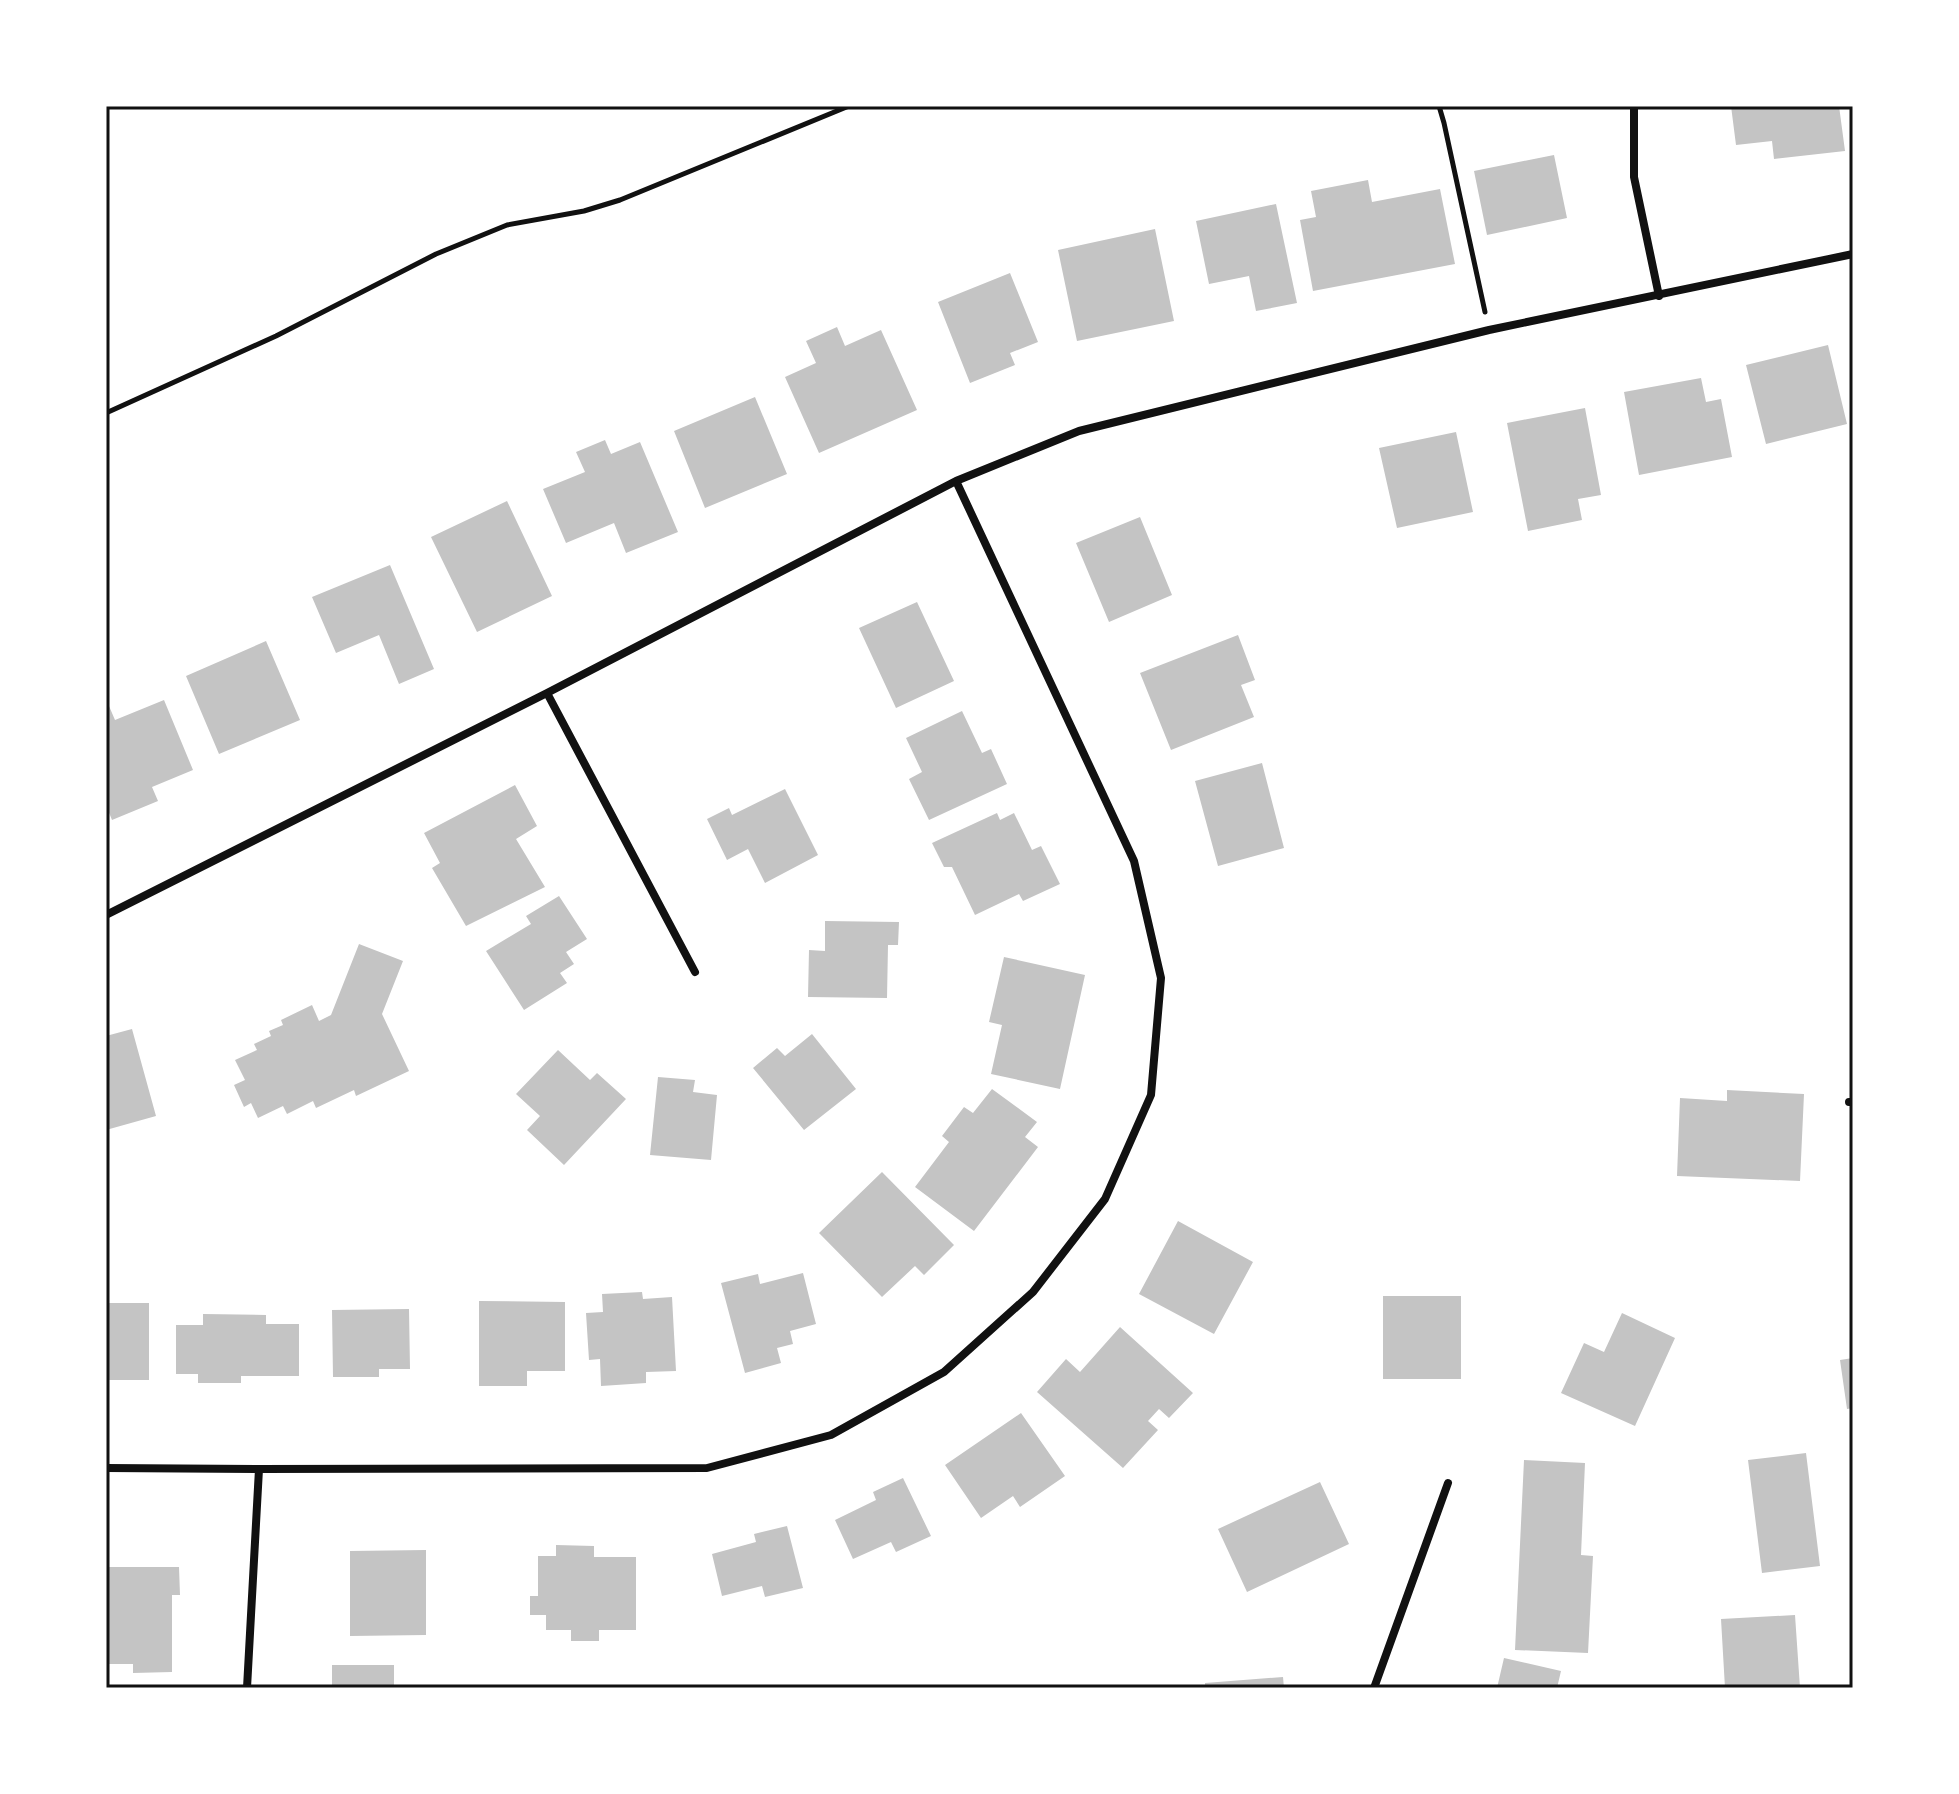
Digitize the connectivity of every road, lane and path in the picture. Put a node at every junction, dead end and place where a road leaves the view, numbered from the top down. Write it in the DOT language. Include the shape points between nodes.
graph roads {
  1 [pos="849,106"];
  2 [pos="1439,106"];
  3 [pos="1634,106"];
  4 [pos="1853,254"];
  5 [pos="1659,296"];
  6 [pos="1489,330"];
  7 [pos="106,413"];
  8 [pos="956,481"];
  9 [pos="547,693"];
  10 [pos="106,915"];
  11 [pos="695,972"];
  12 [pos="106,1468"];
  13 [pos="259,1469"];
  14 [pos="1448,1483"];
  15 [pos="247,1688"];
  16 [pos="1374,1688"];
  1 -- 7 [label="path" via="620,200 507,225 450,248 276,336"];
  2 -- 6 [label="path"];
  3 -- 5 [label="street" via="1634,177"];
  4 -- 5 [label="street"];
  5 -- 6 [label="street"];
  6 -- 8 [label="street" via="1079,431"];
  8 -- 9 [label="street"];
  8 -- 13 [label="street" via="1134,861 1161,978 1151,1095 1105,1199 1033,1292 944,1372 831,1435 707,1468"];
  9 -- 10 [label="street"];
  9 -- 11 [label="street"];
  12 -- 13 [label="street"];
  13 -- 15 [label="street"];
  14 -- 16 [label="street"];
}
